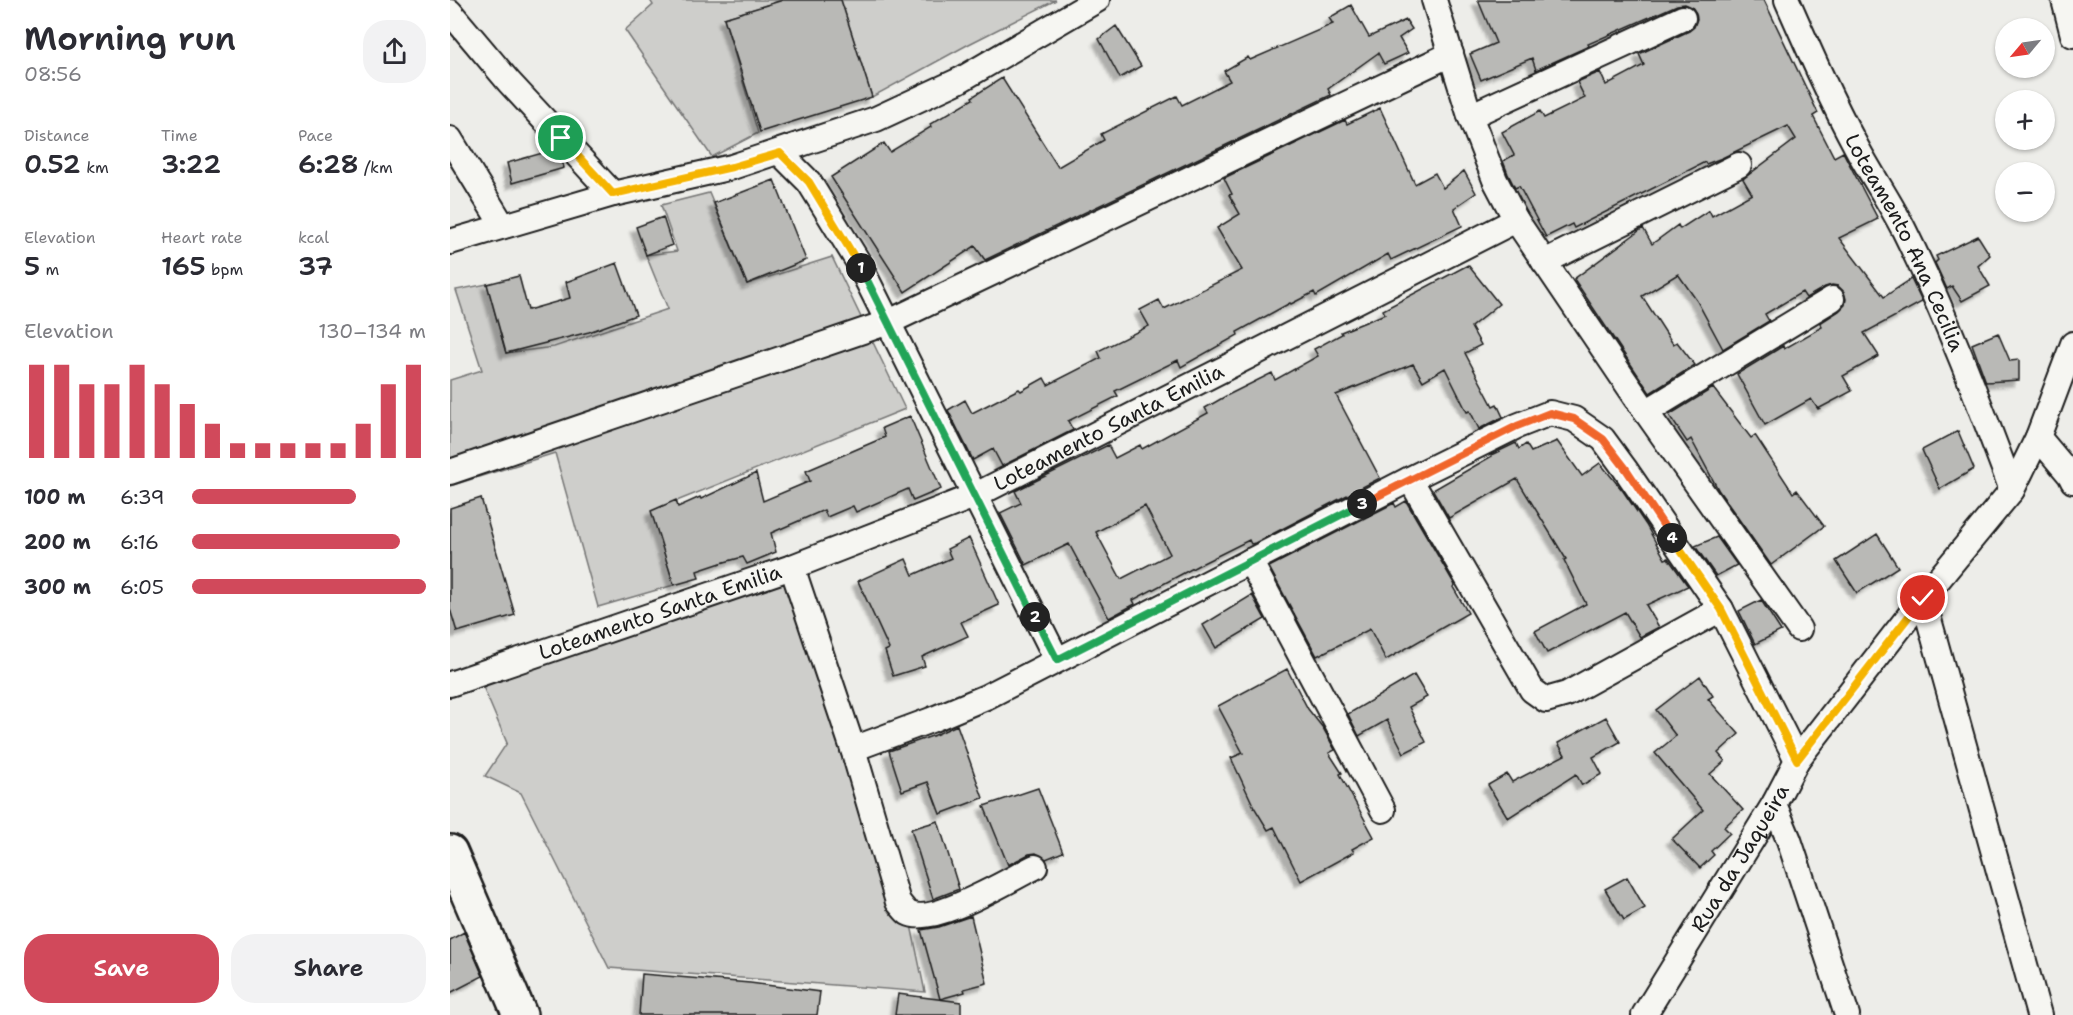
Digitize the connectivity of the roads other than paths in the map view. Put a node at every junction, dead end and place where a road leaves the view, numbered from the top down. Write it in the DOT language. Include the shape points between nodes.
graph roads {
  1 [pos="1096,0"];
  2 [pos="1434,0"];
  3 [pos="1787,0"];
  4 [pos="2064,0"];
  5 [pos="450,12"];
  6 [pos="1683,18"];
  7 [pos="2073,35"];
  8 [pos="1451,54"];
  9 [pos="1470,116"];
  10 [pos="450,139"];
  11 [pos="780,153"];
  12 [pos="1739,165"];
  13 [pos="613,194"];
  14 [pos="1516,220"];
  15 [pos="502,226"];
  16 [pos="450,242"];
  17 [pos="1544,262"];
  18 [pos="1832,299"];
  19 [pos="889,322"];
  20 [pos="2073,344"];
  21 [pos="1646,412"];
  22 [pos="2038,437"];
  23 [pos="450,472"];
  24 [pos="2072,477"];
  25 [pos="1410,479"];
  26 [pos="2012,490"];
  27 [pos="974,496"];
  28 [pos="1250,561"];
  29 [pos="792,567"];
  30 [pos="1923,598"];
  31 [pos="1721,609"];
  32 [pos="1799,629"];
  33 [pos="1057,660"];
  34 [pos="450,684"];
  35 [pos="854,749"];
  36 [pos="1797,760"];
  37 [pos="1774,804"];
  38 [pos="1383,810"];
  39 [pos="450,852"];
  40 [pos="1035,867"];
  41 [pos="457,889"];
  42 [pos="520,1015"];
  43 [pos="1644,1015"];
  44 [pos="1847,1015"];
  45 [pos="2038,1015"];
  1 -- 11 [label="street" via="960,80 876,119"];
  2 -- 8 [label="street"];
  3 -- 26 [label="street, Loteamento Ana Cecilia" via="1856,147 1903,228 1931,287"];
  4 -- 7 [label="street"];
  5 -- 13 [label="street"];
  6 -- 9 [label="street"];
  8 -- 9 [label="street"];
  8 -- 19 [label="street"];
  9 -- 14 [label="street" via="1495,180"];
  10 -- 15 [label="street"];
  11 -- 13 [label="street"];
  11 -- 19 [label="street" via="809,182"];
  12 -- 17 [label="street"];
  13 -- 15 [label="street"];
  14 -- 17 [label="street"];
  14 -- 27 [label="street, Loteamento Santa Emilia"];
  15 -- 16 [label="street"];
  17 -- 21 [label="street"];
  18 -- 21 [label="street"];
  19 -- 23 [label="street"];
  19 -- 27 [label="street"];
  20 -- 22 [label="street, Rua da Jaqueira"];
  21 -- 32 [label="street"];
  22 -- 24 [label="street"];
  22 -- 26 [label="street, Rua da Jaqueira"];
  25 -- 28 [label="street"];
  25 -- 31 [label="street" via="1550,413 1574,419 1603,439"];
  25 -- 31 [label="street" via="1532,690 1546,700 1567,694"];
  26 -- 30 [label="street, Rua da Jaqueira"];
  27 -- 29 [label="street, Loteamento Santa Emilia"];
  27 -- 33 [label="street"];
  28 -- 33 [label="street"];
  28 -- 38 [label="street"];
  29 -- 34 [label="street, Loteamento Santa Emilia"];
  29 -- 35 [label="street"];
  30 -- 36 [label="street, Rua da Jaqueira"];
  30 -- 45 [label="street"];
  31 -- 36 [label="street"];
  33 -- 35 [label="street" via="986,697"];
  35 -- 40 [label="street" via="898,902 908,913 924,916 949,911"];
  36 -- 37 [label="street, Rua da Jaqueira"];
  37 -- 43 [label="street, Rua da Jaqueira"];
  37 -- 44 [label="street"];
  39 -- 41 [label="main road"];
  41 -- 42 [label="main road"];
}
